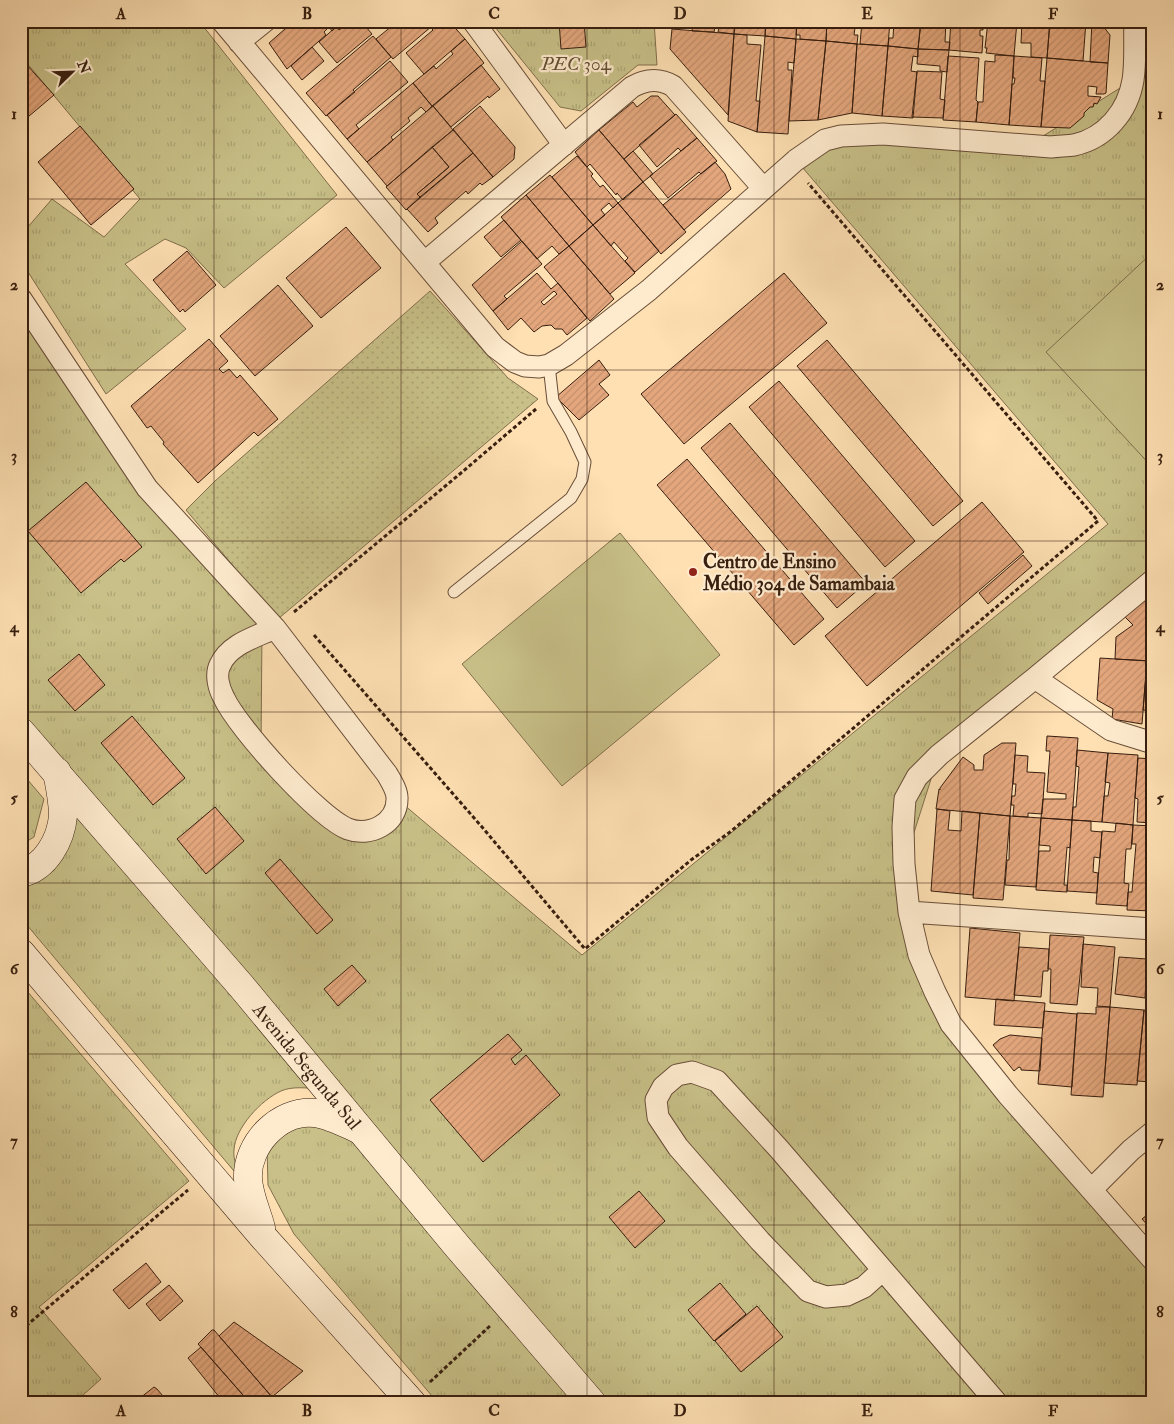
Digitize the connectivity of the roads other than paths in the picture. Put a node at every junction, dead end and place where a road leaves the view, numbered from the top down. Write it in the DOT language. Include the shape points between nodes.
graph roads {
  1 [pos="222,21"];
  2 [pos="265,21"];
  3 [pos="473,21"];
  4 [pos="1135,21"];
  5 [pos="238,42"];
  6 [pos="564,145"];
  7 [pos="763,188"];
  8 [pos="425,262"];
  9 [pos="21,298"];
  10 [pos="549,365"];
  11 [pos="1153,580"];
  12 [pos="454,592"];
  13 [pos="275,628"];
  14 [pos="1035,678"];
  15 [pos="21,732"];
  16 [pos="1153,742"];
  17 [pos="57,772"];
  18 [pos="21,873"];
  19 [pos="909,912"];
  20 [pos="1153,929"];
  21 [pos="21,953"];
  22 [pos="362,1130"];
  23 [pos="1153,1132"];
  24 [pos="1092,1189"];
  25 [pos="264,1238"];
  26 [pos="1153,1260"];
  27 [pos="883,1270"];
  28 [pos="411,1402"];
  29 [pos="592,1403"];
  30 [pos="997,1403"];
  1 -- 5 [label="street"];
  2 -- 5 [label="street"];
  3 -- 6 [label="street"];
  4 -- 7 [label="street" via="1133,80 1125,106 1115,121 1092,138 1074,145 1051,147 883,134 841,136 818,144"];
  5 -- 8 [label="street"];
  6 -- 7 [label="street" via="632,87 651,79 664,81 673,86"];
  6 -- 8 [label="street"];
  7 -- 10 [label="street" via="649,290"];
  8 -- 10 [label="street" via="495,347 525,366"];
  9 -- 13 [label="street" via="147,488"];
  10 -- 12 [label="lane" via="553,401 585,462 582,479 571,498"];
  11 -- 14 [label="street"];
  13 -- 13 [label="street" via="394,786 397,799 386,824 360,831 332,820 261,748 224,698 217,679 224,658 237,646"];
  14 -- 16 [label="street" via="1111,730"];
  14 -- 19 [label="street" via="939,754 917,777 905,800 903,827"];
  15 -- 17 [label="main road, Avenida Segunda Sul"];
  17 -- 18 [label="main road" via="62,794 60,834 44,860"];
  17 -- 22 [label="main road, Avenida Segunda Sul"];
  19 -- 20 [label="street"];
  19 -- 24 [label="street" via="919,955 951,1024 1008,1095"];
  21 -- 25 [label="main road"];
  22 -- 25 [label="main road" via="334,1118 308,1113 285,1120 262,1136 256,1146 248,1178"];
  22 -- 29 [label="main road, Avenida Segunda Sul"];
  23 -- 24 [label="street"];
  24 -- 26 [label="street"];
  25 -- 28 [label="main road"];
  27 -- 27 [label="street" via="717,1081 692,1072 677,1075 663,1087 656,1100 658,1117 678,1147 808,1291 826,1297 847,1295 864,1287"];
  27 -- 30 [label="street"];
}
